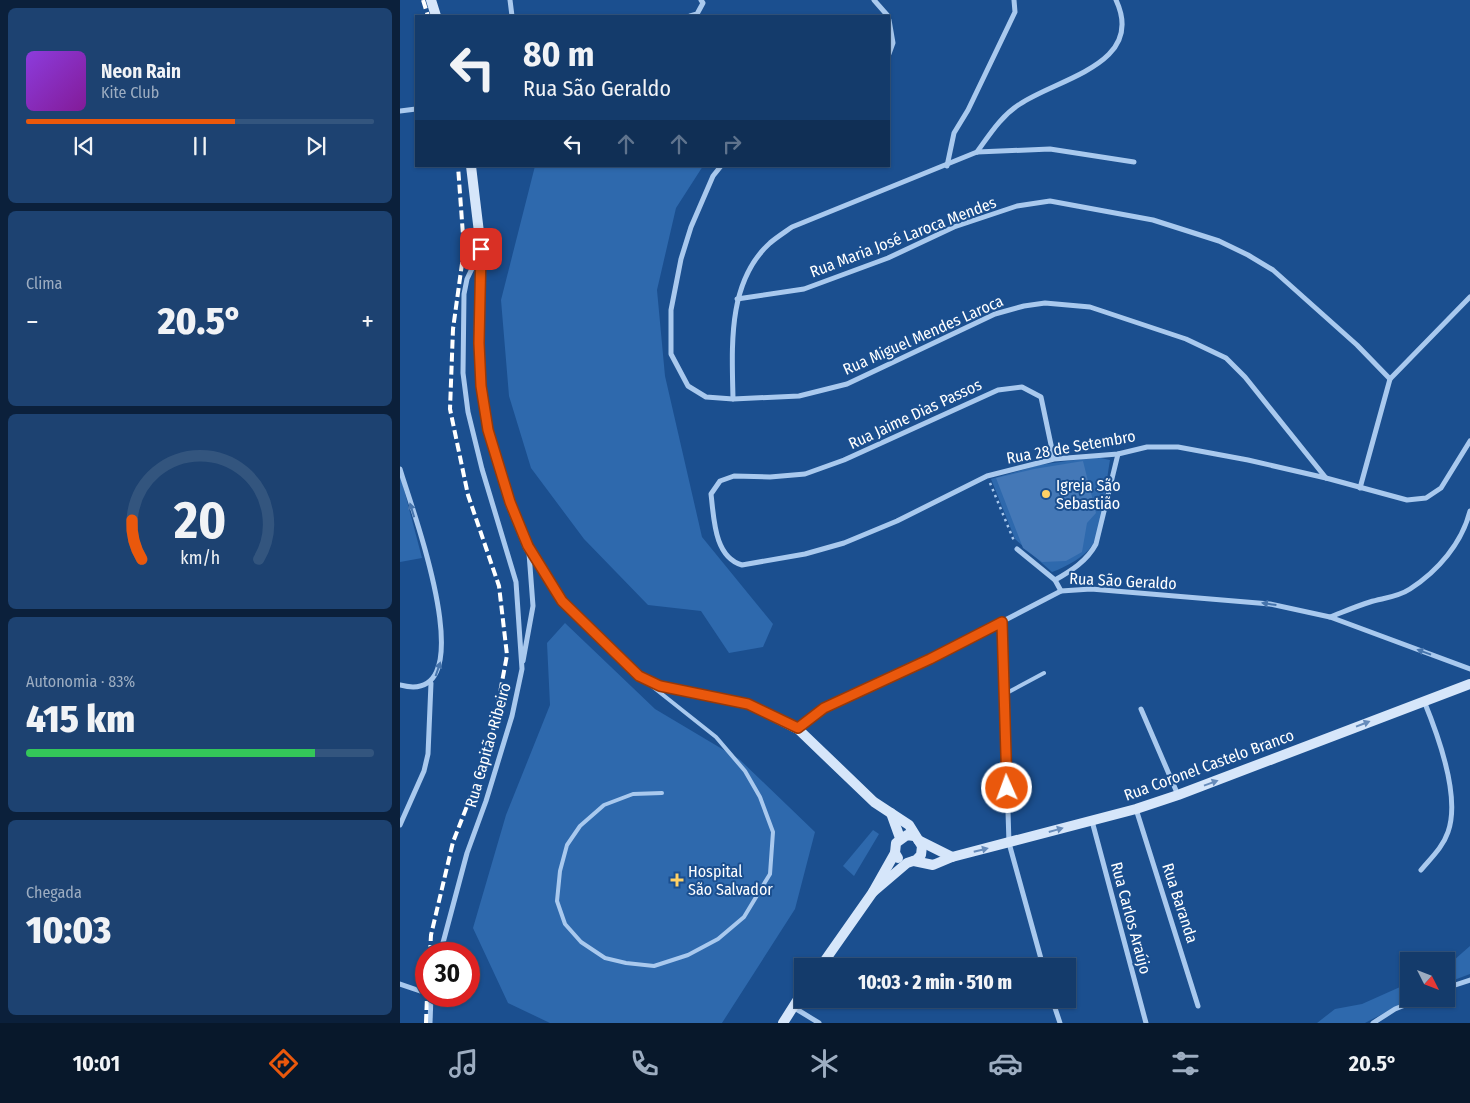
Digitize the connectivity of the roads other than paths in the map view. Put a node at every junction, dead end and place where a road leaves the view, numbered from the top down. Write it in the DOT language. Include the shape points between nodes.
graph roads {
  1 [pos="431,0"];
  2 [pos="510,0"];
  3 [pos="701,0"];
  4 [pos="874,0"];
  5 [pos="1014,0"];
  6 [pos="1116,0"];
  7 [pos="436,15"];
  8 [pos="512,15"];
  9 [pos="694,15"];
  10 [pos="887,15"];
  11 [pos="890,26"];
  12 [pos="890,51"];
  13 [pos="415,109"];
  14 [pos="400,111"];
  15 [pos="977,152"];
  16 [pos="1134,162"];
  17 [pos="947,166"];
  18 [pos="471,167"];
  19 [pos="720,167"];
  20 [pos="481,249"];
  21 [pos="1470,297"];
  22 [pos="737,299"];
  23 [pos="1390,379"];
  24 [pos="733,399"];
  25 [pos="1470,441"];
  26 [pos="1118,454"];
  27 [pos="1054,459"];
  28 [pos="400,469"];
  29 [pos="734,476"];
  30 [pos="1326,478"];
  31 [pos="1360,488"];
  32 [pos="1470,511"];
  33 [pos="1468,529"];
  34 [pos="528,546"];
  35 [pos="1017,549"];
  36 [pos="1055,580"];
  37 [pos="1061,590"];
  38 [pos="1330,617"];
  39 [pos="1002,622"];
  40 [pos="522,669"];
  41 [pos="1470,669"];
  42 [pos="1044,674"];
  43 [pos="639,676"];
  44 [pos="431,683"];
  45 [pos="1470,684"];
  46 [pos="400,685"];
  47 [pos="1004,695"];
  48 [pos="1423,701"];
  49 [pos="1141,709"];
  50 [pos="798,728"];
  51 [pos="662,793"];
  52 [pos="1178,795"];
  53 [pos="1136,808"];
  54 [pos="891,813"];
  55 [pos="1092,819"];
  56 [pos="400,825"];
  57 [pos="900,838"];
  58 [pos="916,838"];
  59 [pos="1009,843"];
  60 [pos="895,853"];
  61 [pos="952,857"];
  62 [pos="910,862"];
  63 [pos="1421,870"];
  64 [pos="873,892"];
  65 [pos="443,942"];
  66 [pos="827,958"];
  67 [pos="1041,958"];
  68 [pos="1470,980"];
  69 [pos="400,984"];
  70 [pos="1455,985"];
  71 [pos="415,989"];
  72 [pos="1198,1006"];
  73 [pos="431,1007"];
  74 [pos="793,1007"];
  75 [pos="1400,1007"];
  76 [pos="1055,1008"];
  77 [pos="430,1023"];
  78 [pos="783,1023"];
  79 [pos="818,1023"];
  80 [pos="1060,1023"];
  81 [pos="1146,1023"];
  82 [pos="1373,1023"];
  1 -- 7 [label="main road"];
  2 -- 8 [label="street"];
  3 -- 9 [label="street" via="704,3"];
  4 -- 10 [label="street"];
  5 -- 17 [label="street" via="1015,12 954,133"];
  6 -- 15 [label="street" via="1123,30 1117,48 1100,63 1021,103 1003,116"];
  11 -- 12 [label="street" via="893,43"];
  13 -- 14 [label="street"];
  15 -- 16 [label="street" via="1050,149"];
  15 -- 17 [label="street"];
  17 -- 22 [label="street" via="792,227 760,254"];
  18 -- 20 [label="main road"];
  19 -- 24 [label="street, Rua Miguel Mendes Laroca" via="691,226 681,259 671,310 671,354 688,386 706,397"];
  20 -- 34 [label="main road" via="479,343 482,395 488,430 504,484"];
  20 -- 40 [label="street, Rua Capitão Ribeiro" via="464,294 463,373 468,412 482,469 516,582"];
  21 -- 23 [label="street"];
  22 -- 23 [label="street, Rua Maria José Laroca Mendes" via="804,289 888,258 954,227 1017,206 1050,201 1153,220 1219,241 1248,255 1273,270"];
  22 -- 24 [label="street" via="732,345"];
  23 -- 31 [label="street"];
  24 -- 30 [label="street, Rua Miguel Mendes Laroca" via="799,396 847,384 995,314 1024,306 1045,303 1090,307 1186,339 1226,358 1245,376"];
  25 -- 31 [label="street, Rua 28 de Setembro" via="1441,488 1426,498 1407,500"];
  26 -- 27 [label="street, Rua 28 de Setembro"];
  26 -- 30 [label="street, Rua 28 de Setembro" via="1147,447 1178,447"];
  26 -- 36 [label="street" via="1101,530 1092,552 1074,569"];
  27 -- 29 [label="street, Rua Jaime Dias Passos" via="1043,401 1037,393 1022,387 998,390 844,460 805,474"];
  27 -- 29 [label="street, Rua 28 de Setembro" via="987,476 844,543 805,554 742,565 725,554 716,532 711,494 720,481"];
  44 -- 28 [label="street, one-way" via="441,661 442,638 436,593"];
  30 -- 31 [label="street, Rua 28 de Setembro"];
  32 -- 33 [label="street"];
  33 -- 38 [label="street" via="1439,565 1410,589"];
  34 -- 40 [label="street" via="533,606"];
  34 -- 43 [label="main road" via="562,601"];
  35 -- 36 [label="street"];
  36 -- 37 [label="street"];
  38 -- 37 [label="street, Rua São Geraldo, one-way" via="1270,604 1091,589"];
  37 -- 39 [label="street, Rua São Geraldo"];
  41 -- 38 [label="street, Rua São Geraldo, one-way"];
  39 -- 47 [label="street"];
  39 -- 50 [label="street, Rua São Geraldo" via="824,708"];
  40 -- 65 [label="street, Rua Capitão Ribeiro" via="512,716 467,854"];
  42 -- 47 [label="lane"];
  43 -- 50 [label="main road" via="660,686 748,704"];
  43 -- 51 [label="lane" via="716,737 745,771 760,797 772,832 770,874 744,918 718,939 688,955 654,966 605,958 581,942 565,924 557,901 567,845 580,826 604,805 633,794"];
  44 -- 46 [label="street" via="421,688"];
  44 -- 56 [label="street" via="428,754 424,771"];
  45 -- 48 [label="main road, Rua Coronel Castelo Branco"];
  47 -- 59 [label="street"];
  52 -- 48 [label="main road, Rua Coronel Castelo Branco, one-way"];
  48 -- 63 [label="street" via="1438,734 1447,768 1451,806 1449,830"];
  49 -- 52 [label="street"];
  50 -- 54 [label="main road" via="874,802"];
  52 -- 53 [label="main road, Rua Coronel Castelo Branco"];
  53 -- 55 [label="main road, Rua Coronel Castelo Branco"];
  53 -- 72 [label="street, Rua Baranda"];
  54 -- 57 [label="main road"];
  54 -- 58 [label="main road" via="909,825"];
  59 -- 55 [label="main road, Rua Coronel Castelo Branco, one-way"];
  55 -- 81 [label="street, Rua Carlos Araújo"];
  57 -- 58 [label="main road" via="907,835"];
  57 -- 60 [label="main road"];
  58 -- 61 [label="main road"];
  58 -- 62 [label="main road" via="922,846 921,853"];
  61 -- 59 [label="main road, Rua Coronel Castelo Branco, one-way"];
  59 -- 67 [label="street"];
  60 -- 62 [label="main road" via="902,861"];
  60 -- 64 [label="main road"];
  61 -- 62 [label="main road, Rua Coronel Castelo Branco" via="933,865"];
  62 -- 64 [label="main road"];
  64 -- 66 [label="main road"];
  68 -- 70 [label="street"];
  69 -- 71 [label="street"];
  73 -- 77 [label="street"];
  74 -- 78 [label="main road"];
  74 -- 79 [label="street"];
  75 -- 82 [label="street"];
  76 -- 80 [label="street"];
}
